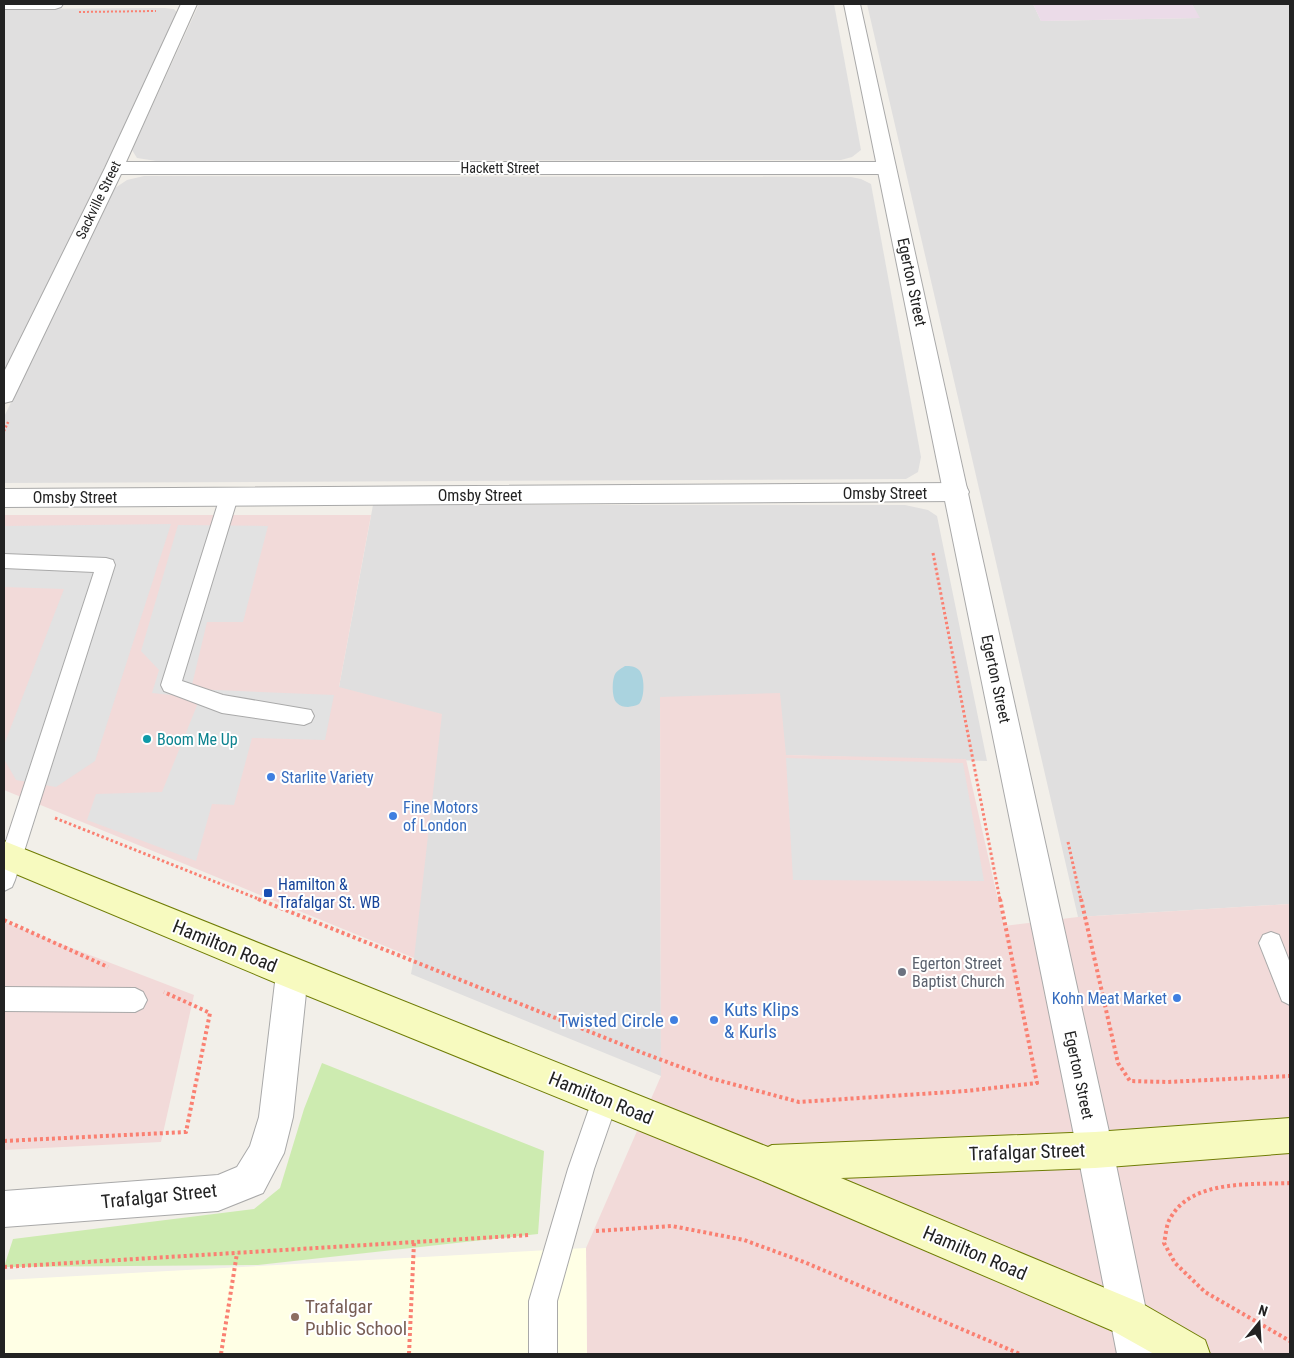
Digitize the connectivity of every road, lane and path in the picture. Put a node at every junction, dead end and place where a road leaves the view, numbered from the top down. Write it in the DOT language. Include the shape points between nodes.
graph roads {
  1 [pos="4,4"];
  2 [pos="55,4"];
  3 [pos="189,4"];
  4 [pos="852,4"];
  5 [pos="158,11"];
  6 [pos="71,12"];
  7 [pos="114,168"];
  8 [pos="887,168"];
  9 [pos="4,395"];
  10 [pos="12,413"];
  11 [pos="4,431"];
  12 [pos="956,492"];
  13 [pos="228,496"];
  14 [pos="4,498"];
  15 [pos="932,544"];
  16 [pos="4,561"];
  17 [pos="304,716"];
  18 [pos="28,807"];
  19 [pos="1066,833"];
  20 [pos="6,865"];
  21 [pos="1271,943"];
  22 [pos="292,974"];
  23 [pos="1290,993"];
  24 [pos="4,999"];
  25 [pos="135,1000"];
  26 [pos="1290,1076"];
  27 [pos="605,1100"];
  28 [pos="186,1132"];
  29 [pos="1290,1136"];
  30 [pos="4,1141"];
  31 [pos="1095,1150"];
  32 [pos="763,1163"];
  33 [pos="1290,1183"];
  34 [pos="4,1208"];
  35 [pos="562,1234"];
  36 [pos="414,1242"];
  37 [pos="237,1253"];
  38 [pos="4,1267"];
  39 [pos="1127,1317"];
  40 [pos="1290,1341"];
  41 [pos="221,1354"];
  42 [pos="409,1354"];
  43 [pos="543,1354"];
  44 [pos="1020,1354"];
  45 [pos="1136,1354"];
  46 [pos="1191,1354"];
  1 -- 2 [label="street"];
  3 -- 7 [label="street, Sackville Street"];
  4 -- 8 [label="street, Egerton Street"];
  5 -- 6 [label="path"];
  7 -- 8 [label="street, Hackett Street"];
  7 -- 9 [label="street, Sackville Street"];
  8 -- 12 [label="street, Egerton Street"];
  10 -- 11 [label="path"];
  12 -- 13 [label="street, Omsby Street"];
  12 -- 31 [label="street, Egerton Street"];
  13 -- 14 [label="street, Omsby Street"];
  13 -- 17 [label="lane" via="171,685 222,704"];
  15 -- 18 [label="path" via="973,767 1038,1083 799,1102 710,1078"];
  16 -- 18 [label="lane" via="106,565"];
  18 -- 20 [label="lane"];
  19 -- 26 [label="path" via="1118,1064 1130,1081"];
  20 -- 22 [label="main road, Hamilton Road"];
  21 -- 23 [label="lane"];
  22 -- 27 [label="main road, Hamilton Road"];
  22 -- 34 [label="street, Trafalgar Street" via="276,1117 266,1153 250,1180 218,1193 177,1198"];
  24 -- 25 [label="lane"];
  27 -- 32 [label="main road, Hamilton Road"];
  27 -- 35 [label="lane"];
  28 -- 30 [label="path"];
  29 -- 31 [label="main road, Trafalgar Street"];
  31 -- 32 [label="main road, Trafalgar Street"];
  31 -- 39 [label="street, Egerton Street"];
  32 -- 39 [label="main road, Hamilton Road"];
  33 -- 40 [label="path" via="1215,1188 1189,1197 1171,1216 1164,1243 1175,1263 1205,1292"];
  35 -- 36 [label="path"];
  35 -- 43 [label="lane" via="543,1302"];
  35 -- 44 [label="path" via="672,1226 744,1240 804,1262"];
  36 -- 37 [label="path"];
  36 -- 42 [label="path"];
  37 -- 38 [label="path"];
  37 -- 41 [label="path"];
  39 -- 45 [label="street, Egerton Street"];
  39 -- 46 [label="main road, Hamilton Road"];
}
